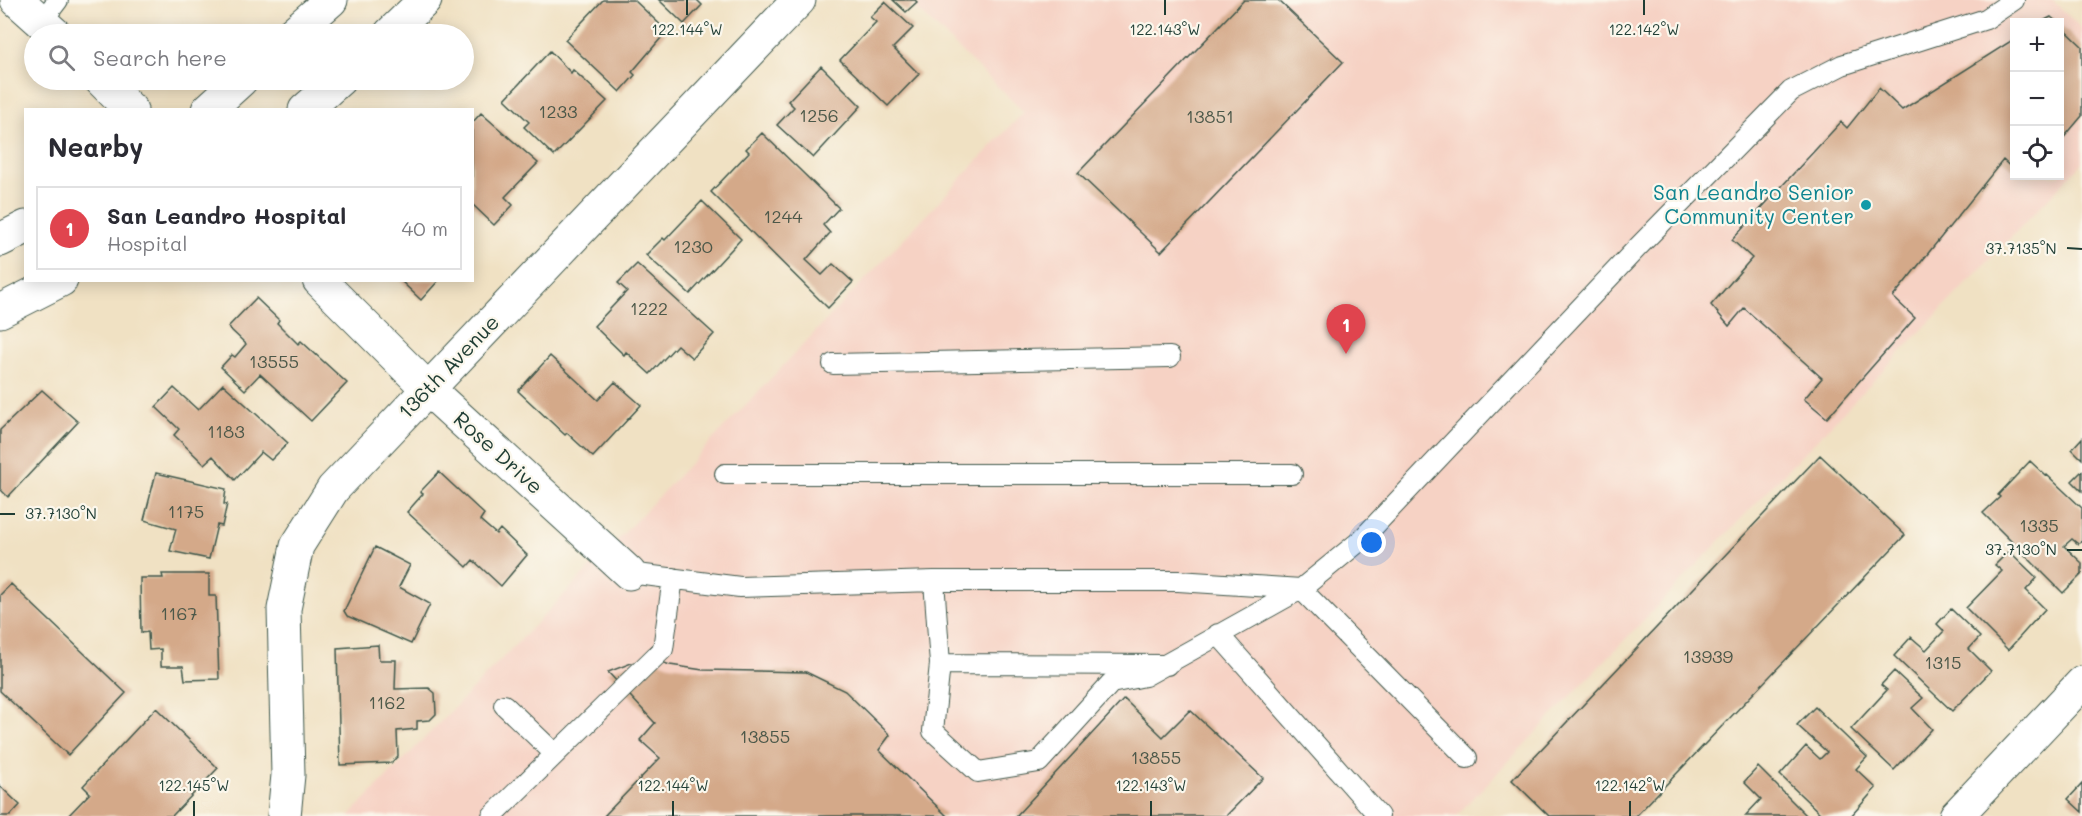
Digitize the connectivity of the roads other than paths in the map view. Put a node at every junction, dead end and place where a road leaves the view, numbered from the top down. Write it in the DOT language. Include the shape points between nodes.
graph roads {
  1 [pos="17,0"];
  2 [pos="331,0"];
  3 [pos="425,0"];
  4 [pos="800,0"];
  5 [pos="2014,0"];
  6 [pos="52,19"];
  7 [pos="303,24"];
  8 [pos="400,24"];
  9 [pos="111,90"];
  10 [pos="230,90"];
  11 [pos="328,90"];
  12 [pos="129,108"];
  13 [pos="210,108"];
  14 [pos="307,108"];
  15 [pos="24,228"];
  16 [pos="0,240"];
  17 [pos="57,282"];
  18 [pos="321,282"];
  19 [pos="0,311"];
  20 [pos="1170,357"];
  21 [pos="833,364"];
  22 [pos="429,390"];
  23 [pos="724,474"];
  24 [pos="1292,474"];
  25 [pos="628,573"];
  26 [pos="673,578"];
  27 [pos="934,581"];
  28 [pos="1301,589"];
  29 [pos="1218,634"];
  30 [pos="940,664"];
  31 [pos="1167,665"];
  32 [pos="2082,683"];
  33 [pos="504,705"];
  34 [pos="555,754"];
  35 [pos="1467,758"];
  36 [pos="284,816"];
  37 [pos="492,816"];
  38 [pos="1379,816"];
  39 [pos="1956,816"];
  1 -- 6 [label="street"];
  2 -- 7 [label="street"];
  3 -- 8 [label="street"];
  4 -- 22 [label="street, 136th Avenue"];
  5 -- 28 [label="lane" via="1986,19 1842,65 1791,91 1361,540"];
  9 -- 12 [label="street"];
  10 -- 13 [label="street"];
  11 -- 14 [label="street"];
  15 -- 16 [label="street"];
  17 -- 19 [label="street"];
  18 -- 22 [label="street, Rose Drive"];
  20 -- 21 [label="lane"];
  22 -- 25 [label="street, Rose Drive"];
  22 -- 36 [label="street, 136th Avenue" via="333,489 297,546 284,609 288,775"];
  23 -- 24 [label="lane"];
  25 -- 26 [label="lane"];
  26 -- 27 [label="lane" via="740,587"];
  26 -- 34 [label="lane" via="663,649"];
  27 -- 28 [label="lane" via="1178,581"];
  27 -- 30 [label="lane"];
  28 -- 29 [label="lane"];
  28 -- 35 [label="lane"];
  29 -- 31 [label="lane"];
  29 -- 38 [label="lane"];
  30 -- 31 [label="lane"];
  30 -- 31 [label="lane" via="933,731 978,772 1039,762 1111,683 1144,676"];
  32 -- 39 [label="street"];
  33 -- 34 [label="lane"];
  34 -- 37 [label="lane"];
}
